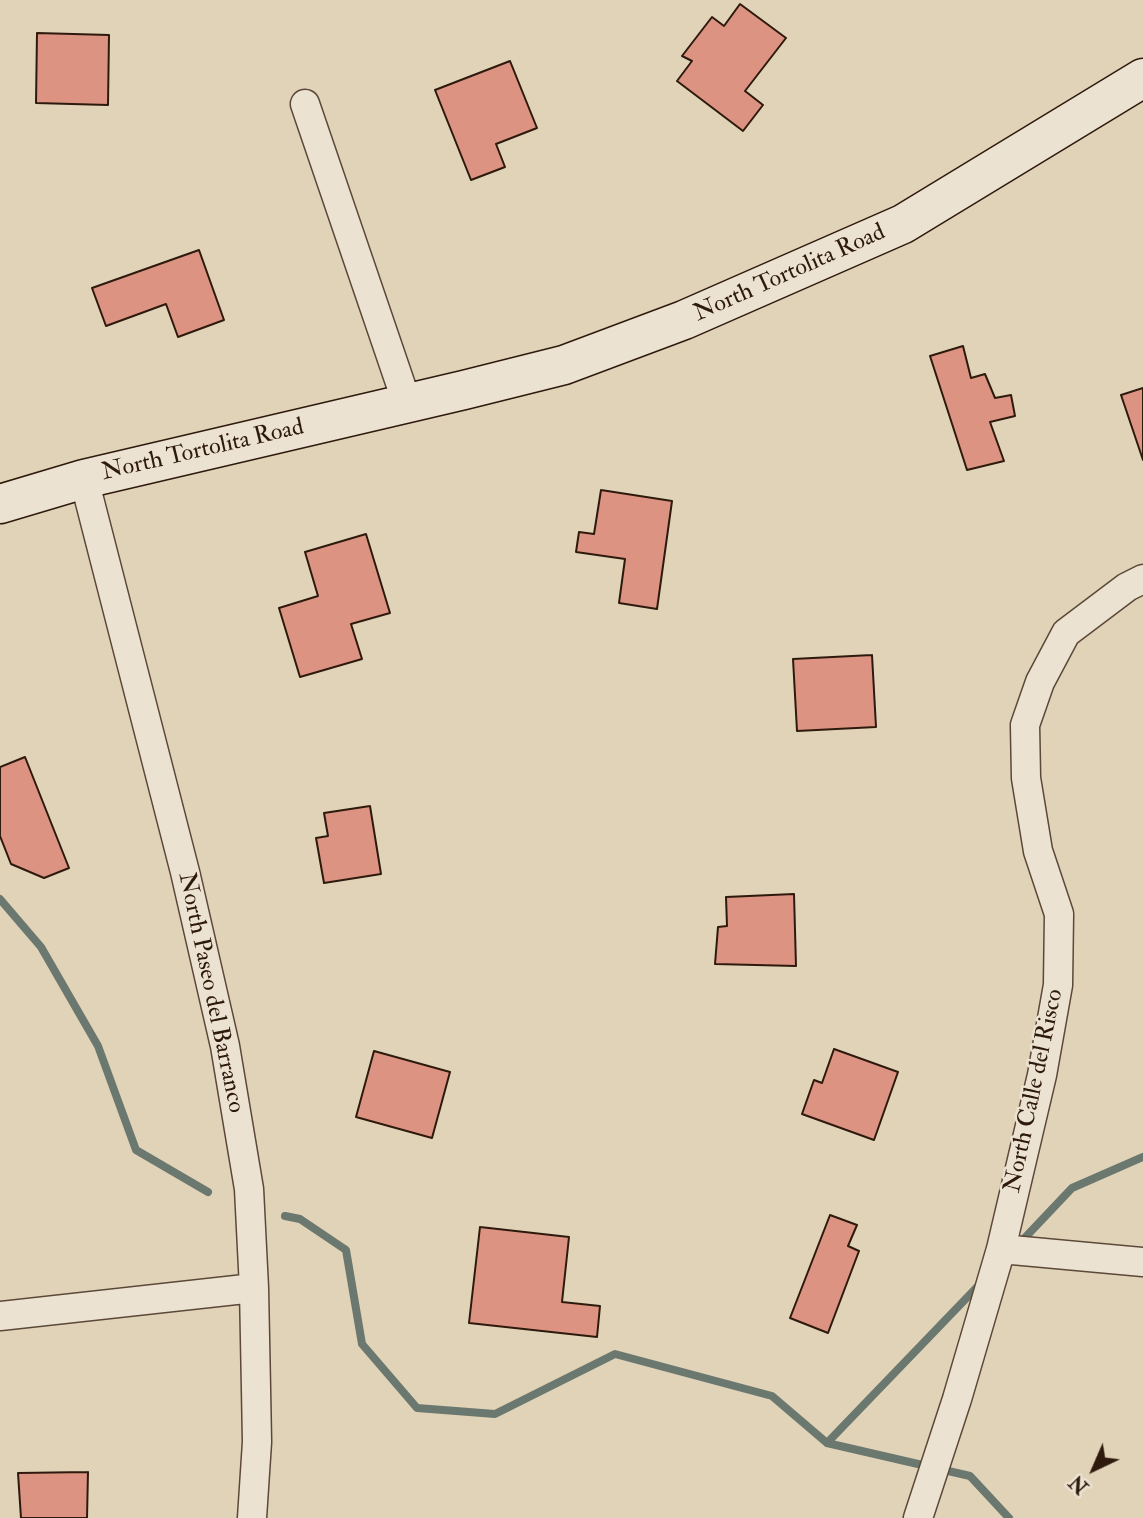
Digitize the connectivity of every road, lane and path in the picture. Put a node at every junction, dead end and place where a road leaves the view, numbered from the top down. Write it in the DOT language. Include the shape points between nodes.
graph roads {
  1 [pos="1143,78"];
  2 [pos="305,104"];
  3 [pos="407,403"];
  4 [pos="84,479"];
  5 [pos="0,504"];
  6 [pos="1143,579"];
  7 [pos="1001,1249"];
  8 [pos="1143,1262"];
  9 [pos="254,1288"];
  10 [pos="0,1316"];
  11 [pos="252,1518"];
  12 [pos="919,1518"];
  1 -- 3 [label="street, North Tortolita Road" via="891,230 684,320 564,365"];
  2 -- 3 [label="street"];
  3 -- 4 [label="street, North Tortolita Road"];
  4 -- 5 [label="street, North Tortolita Road"];
  4 -- 9 [label="street, North Paseo del Barranco" via="225,1046 249,1189"];
  6 -- 7 [label="street, North Calle del Risco" via="1066,633 1040,682 1025,725 1026,778 1038,851 1059,914 1058,985"];
  7 -- 8 [label="street"];
  7 -- 12 [label="street, North Calle del Risco"];
  9 -- 10 [label="street"];
  9 -- 11 [label="street, North Paseo del Barranco" via="257,1442"];
}
